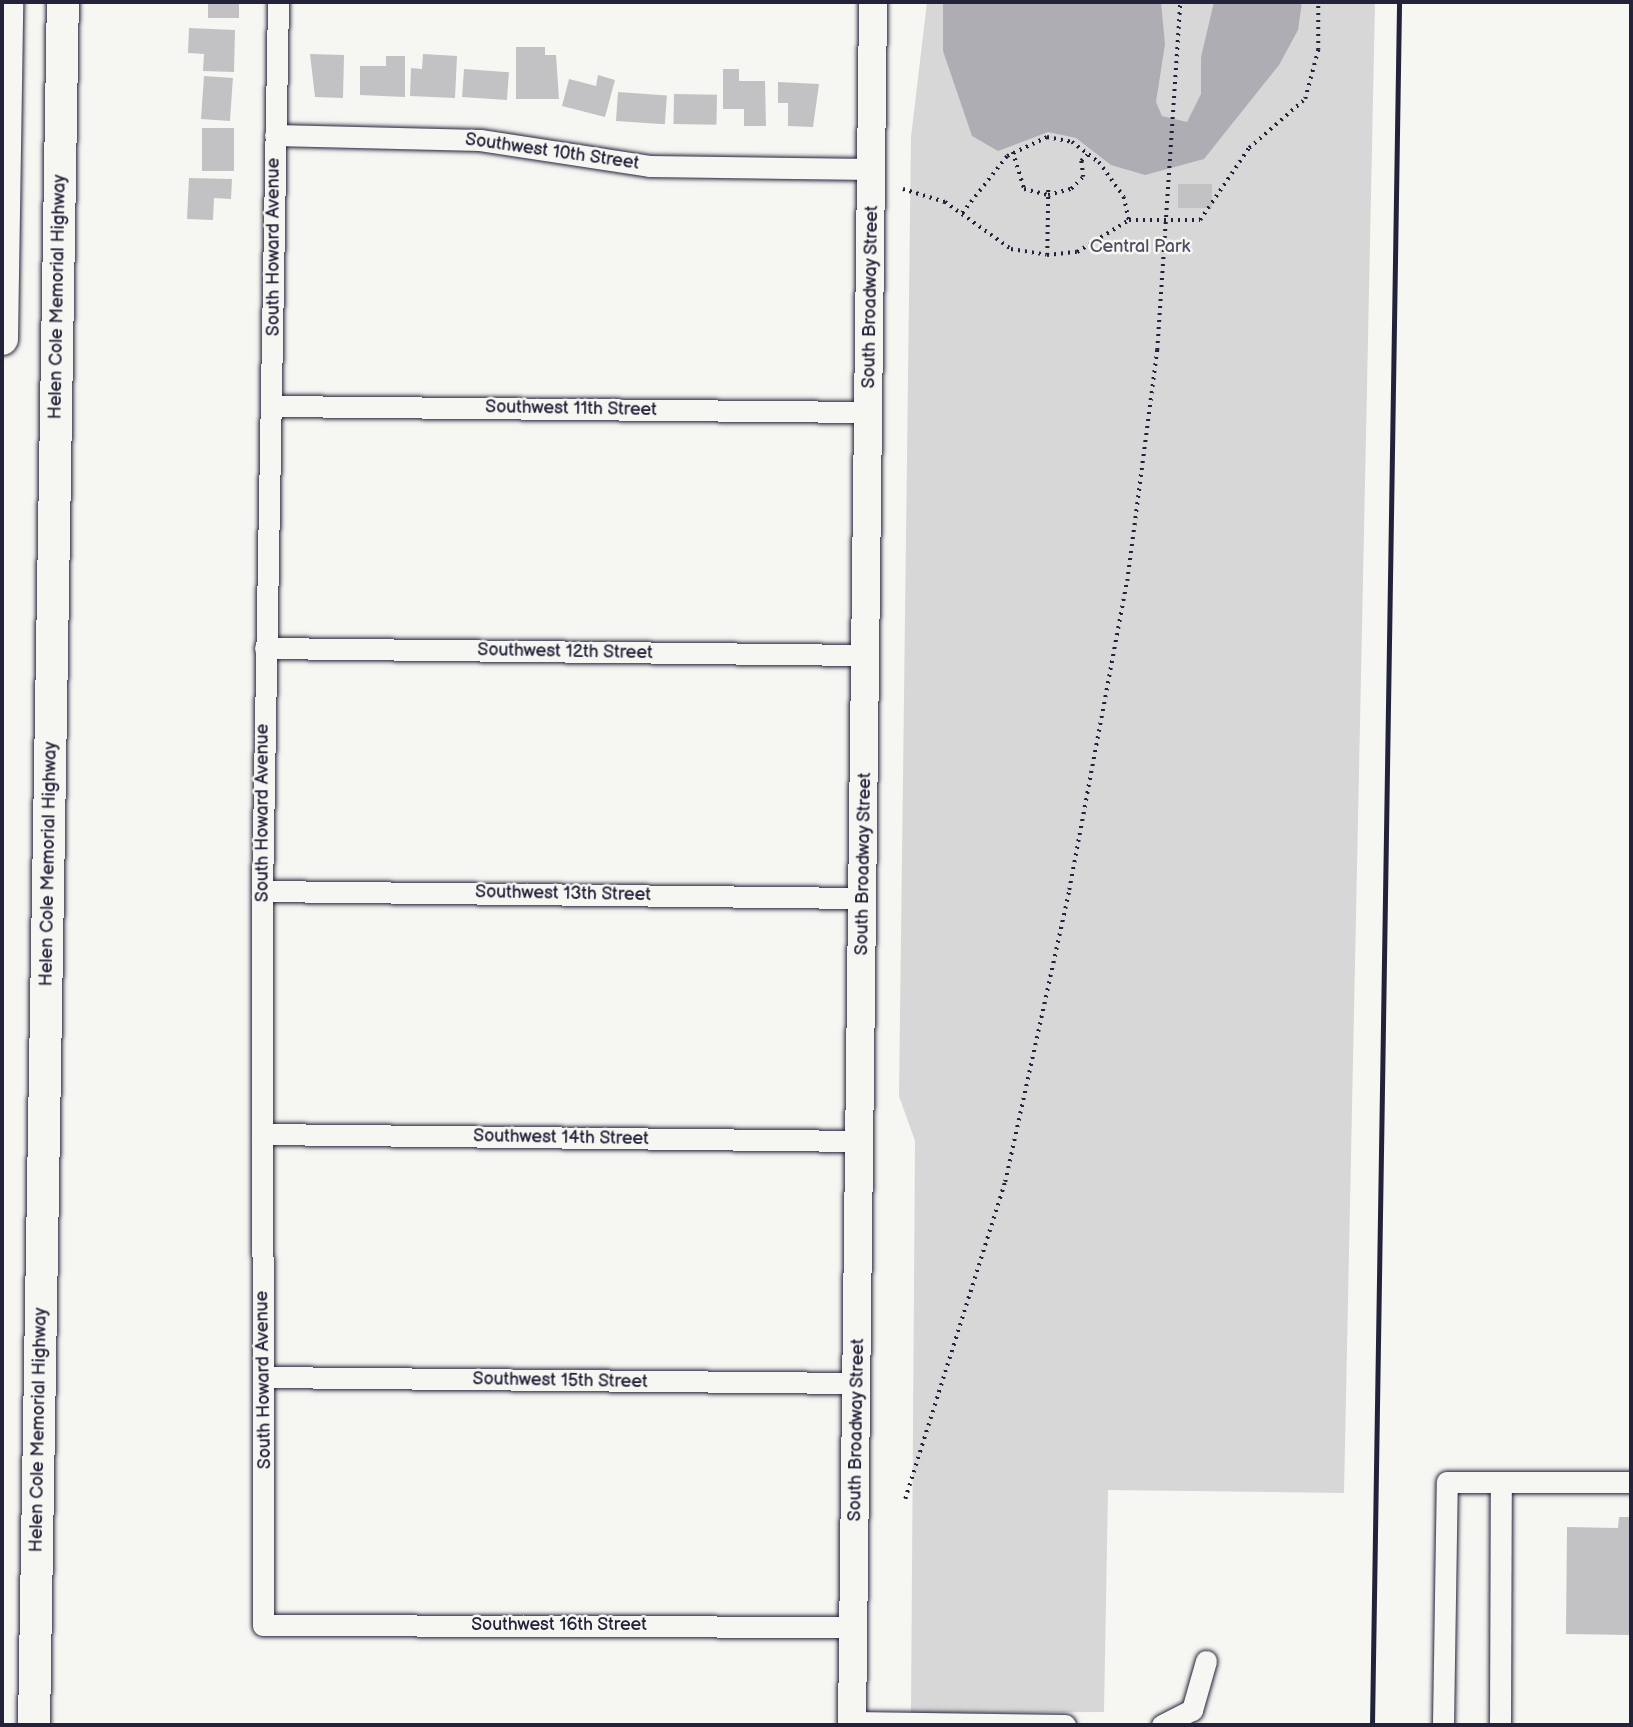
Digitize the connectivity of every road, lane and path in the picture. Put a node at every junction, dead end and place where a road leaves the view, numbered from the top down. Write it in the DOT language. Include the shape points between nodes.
graph roads {
  1 [pos="7,2"];
  2 [pos="63,2"];
  3 [pos="278,2"];
  4 [pos="873,2"];
  5 [pos="1180,2"];
  6 [pos="1318,2"];
  7 [pos="275,135"];
  8 [pos="1013,152"];
  9 [pos="1088,154"];
  10 [pos="872,169"];
  11 [pos="903,189"];
  12 [pos="1048,189"];
  13 [pos="1048,195"];
  14 [pos="962,213"];
  15 [pos="1129,220"];
  16 [pos="1166,220"];
  17 [pos="1047,255"];
  18 [pos="2,339"];
  19 [pos="273,406"];
  20 [pos="869,412"];
  21 [pos="265,648"];
  22 [pos="866,655"];
  23 [pos="262,891"];
  24 [pos="863,898"];
  25 [pos="262,1134"];
  26 [pos="860,1142"];
  27 [pos="262,1377"];
  28 [pos="858,1383"];
  29 [pos="1501,1482"];
  30 [pos="1631,1482"];
  31 [pos="905,1499"];
  32 [pos="264,1625"];
  33 [pos="854,1627"];
  34 [pos="36,1641"];
  35 [pos="1206,1661"];
  36 [pos="852,1724"];
  37 [pos="34,1725"];
  38 [pos="48,1725"];
  39 [pos="1065,1725"];
  40 [pos="1162,1725"];
  41 [pos="1443,1725"];
  42 [pos="1500,1725"];
  1 -- 18 [label="highway"];
  2 -- 34 [label="highway, Helen Cole Memorial Highway"];
  3 -- 7 [label="street, South Howard Avenue"];
  4 -- 10 [label="main road, South Broadway Street"];
  5 -- 16 [label="path"];
  6 -- 16 [label="path" via="1318,50 1305,99 1248,148 1200,220"];
  7 -- 10 [label="street, Southwest 10th Street" via="480,140 649,166"];
  7 -- 19 [label="street, South Howard Avenue"];
  8 -- 9 [label="path" via="1046,137"];
  8 -- 13 [label="path" via="1024,188"];
  8 -- 14 [label="path"];
  9 -- 13 [label="path" via="1081,161 1083,177 1071,189"];
  9 -- 15 [label="path" via="1112,178"];
  10 -- 20 [label="main road, South Broadway Street"];
  11 -- 14 [label="path"];
  12 -- 13 [label="path"];
  13 -- 17 [label="path"];
  14 -- 17 [label="path" via="1011,249"];
  15 -- 16 [label="path"];
  15 -- 17 [label="path" via="1077,252"];
  16 -- 31 [label="path" via="1157,350 1127,581 1069,890 1005,1182"];
  19 -- 20 [label="street, Southwest 11th Street"];
  19 -- 21 [label="street, South Howard Avenue"];
  20 -- 22 [label="main road, South Broadway Street"];
  21 -- 22 [label="street, Southwest 12th Street"];
  21 -- 23 [label="street, South Howard Avenue"];
  22 -- 24 [label="main road, South Broadway Street"];
  23 -- 24 [label="street, Southwest 13th Street"];
  23 -- 25 [label="street, South Howard Avenue"];
  24 -- 26 [label="main road, South Broadway Street"];
  25 -- 26 [label="street, Southwest 14th Street"];
  25 -- 27 [label="street, South Howard Avenue"];
  26 -- 28 [label="main road, South Broadway Street"];
  27 -- 28 [label="street, Southwest 15th Street"];
  27 -- 32 [label="street, South Howard Avenue"];
  28 -- 33 [label="main road, South Broadway Street"];
  29 -- 30 [label="street"];
  29 -- 41 [label="street" via="1447,1482"];
  29 -- 42 [label="street"];
  32 -- 33 [label="street, Southwest 16th Street"];
  33 -- 36 [label="main road, South Broadway Street"];
  34 -- 37 [label="highway, Helen Cole Memorial Highway"];
  34 -- 38 [label="highway"];
  35 -- 40 [label="street" via="1192,1710"];
  36 -- 39 [label="street"];
}
